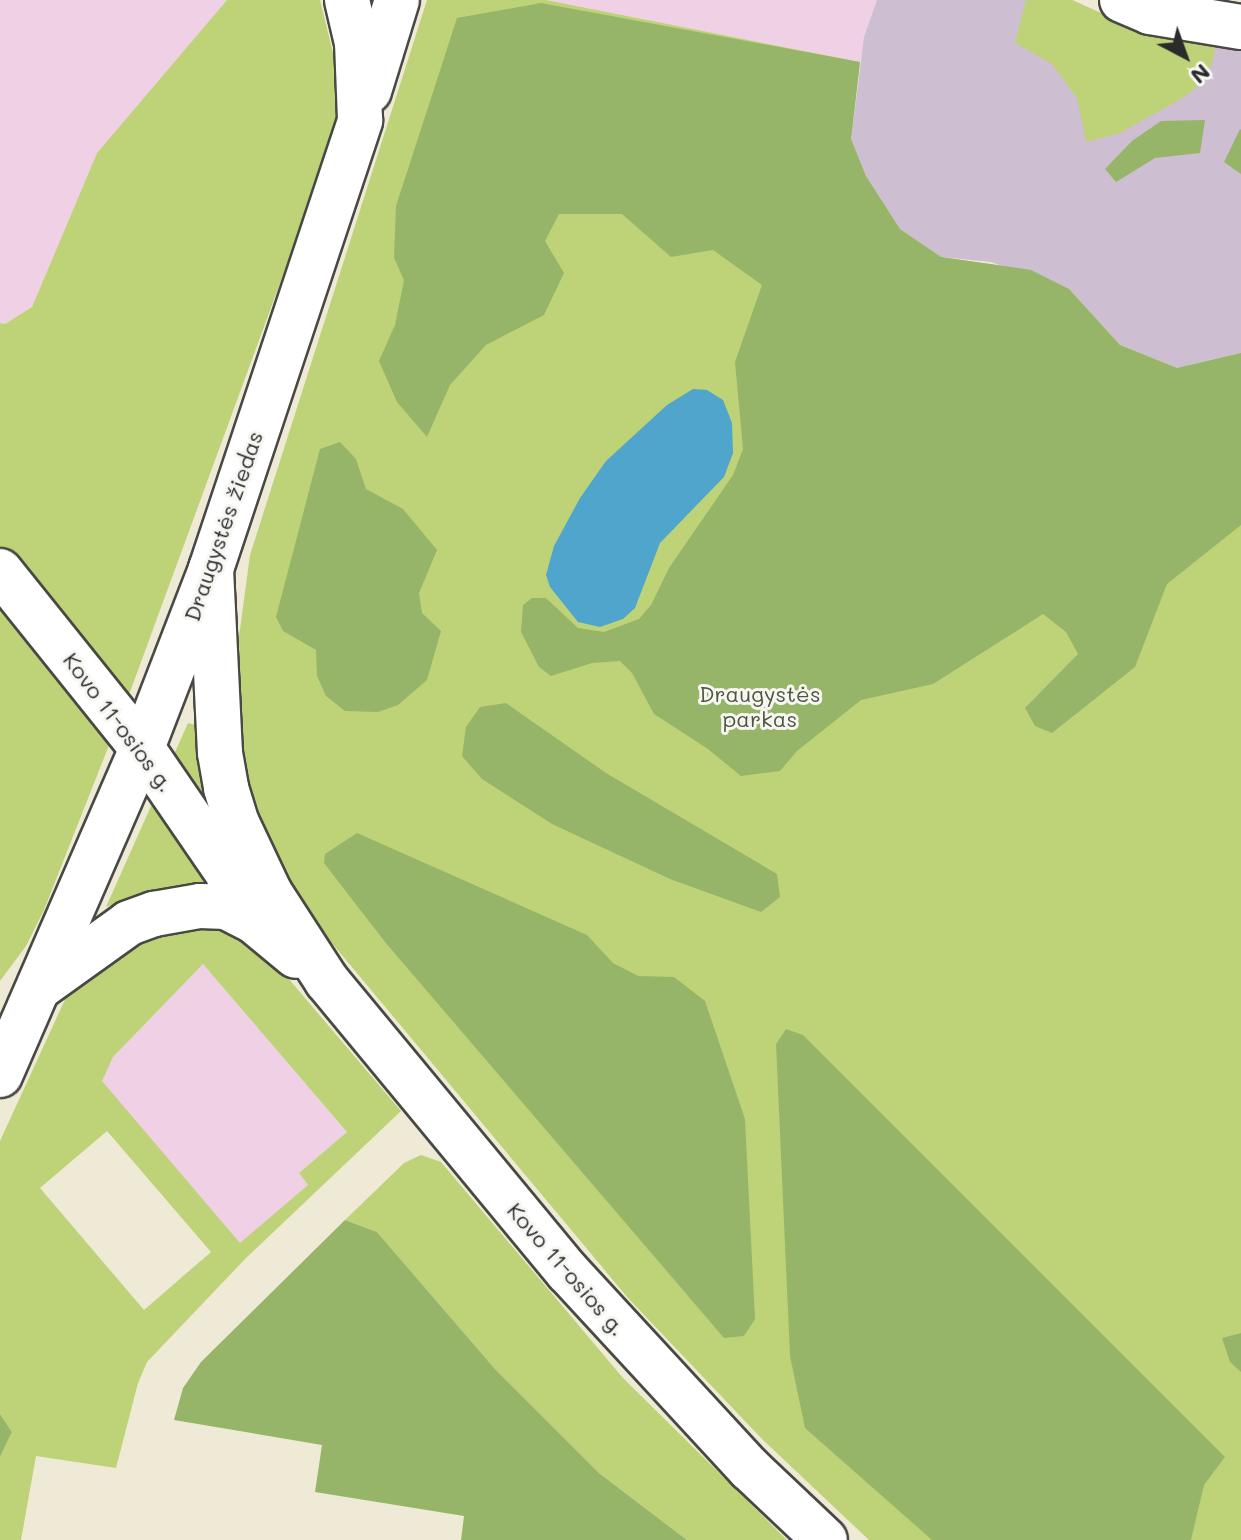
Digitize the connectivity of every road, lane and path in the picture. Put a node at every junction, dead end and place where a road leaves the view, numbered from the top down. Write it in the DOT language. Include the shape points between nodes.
graph roads {
  1 [pos="347,0"];
  2 [pos="397,0"];
  3 [pos="1122,0"];
  4 [pos="1241,27"];
  5 [pos="360,120"];
  6 [pos="211,569"];
  7 [pos="0,571"];
  8 [pos="142,748"];
  9 [pos="238,883"];
  10 [pos="38,988"];
  11 [pos="0,1024"];
  12 [pos="0,1075"];
  13 [pos="825,1540"];
  1 -- 5 [label="main road, Draugystės žiedas" via="357,43"];
  2 -- 5 [label="main road"];
  3 -- 4 [label="main road" via="1150,12"];
  5 -- 6 [label="main road, Draugystės žiedas"];
  6 -- 8 [label="main road, Draugystės žiedas"];
  6 -- 9 [label="main road" via="220,753 237,823"];
  7 -- 8 [label="main road, Kovo 11-osios g."];
  8 -- 9 [label="main road, Kovo 11-osios g."];
  8 -- 10 [label="main road, Draugystės žiedas"];
  9 -- 10 [label="main road" via="129,923"];
  9 -- 13 [label="main road, Kovo 11-osios g." via="255,922 327,981 611,1320 750,1469"];
  10 -- 11 [label="main road, Draugystės žiedas"];
  10 -- 12 [label="main road"];
}
